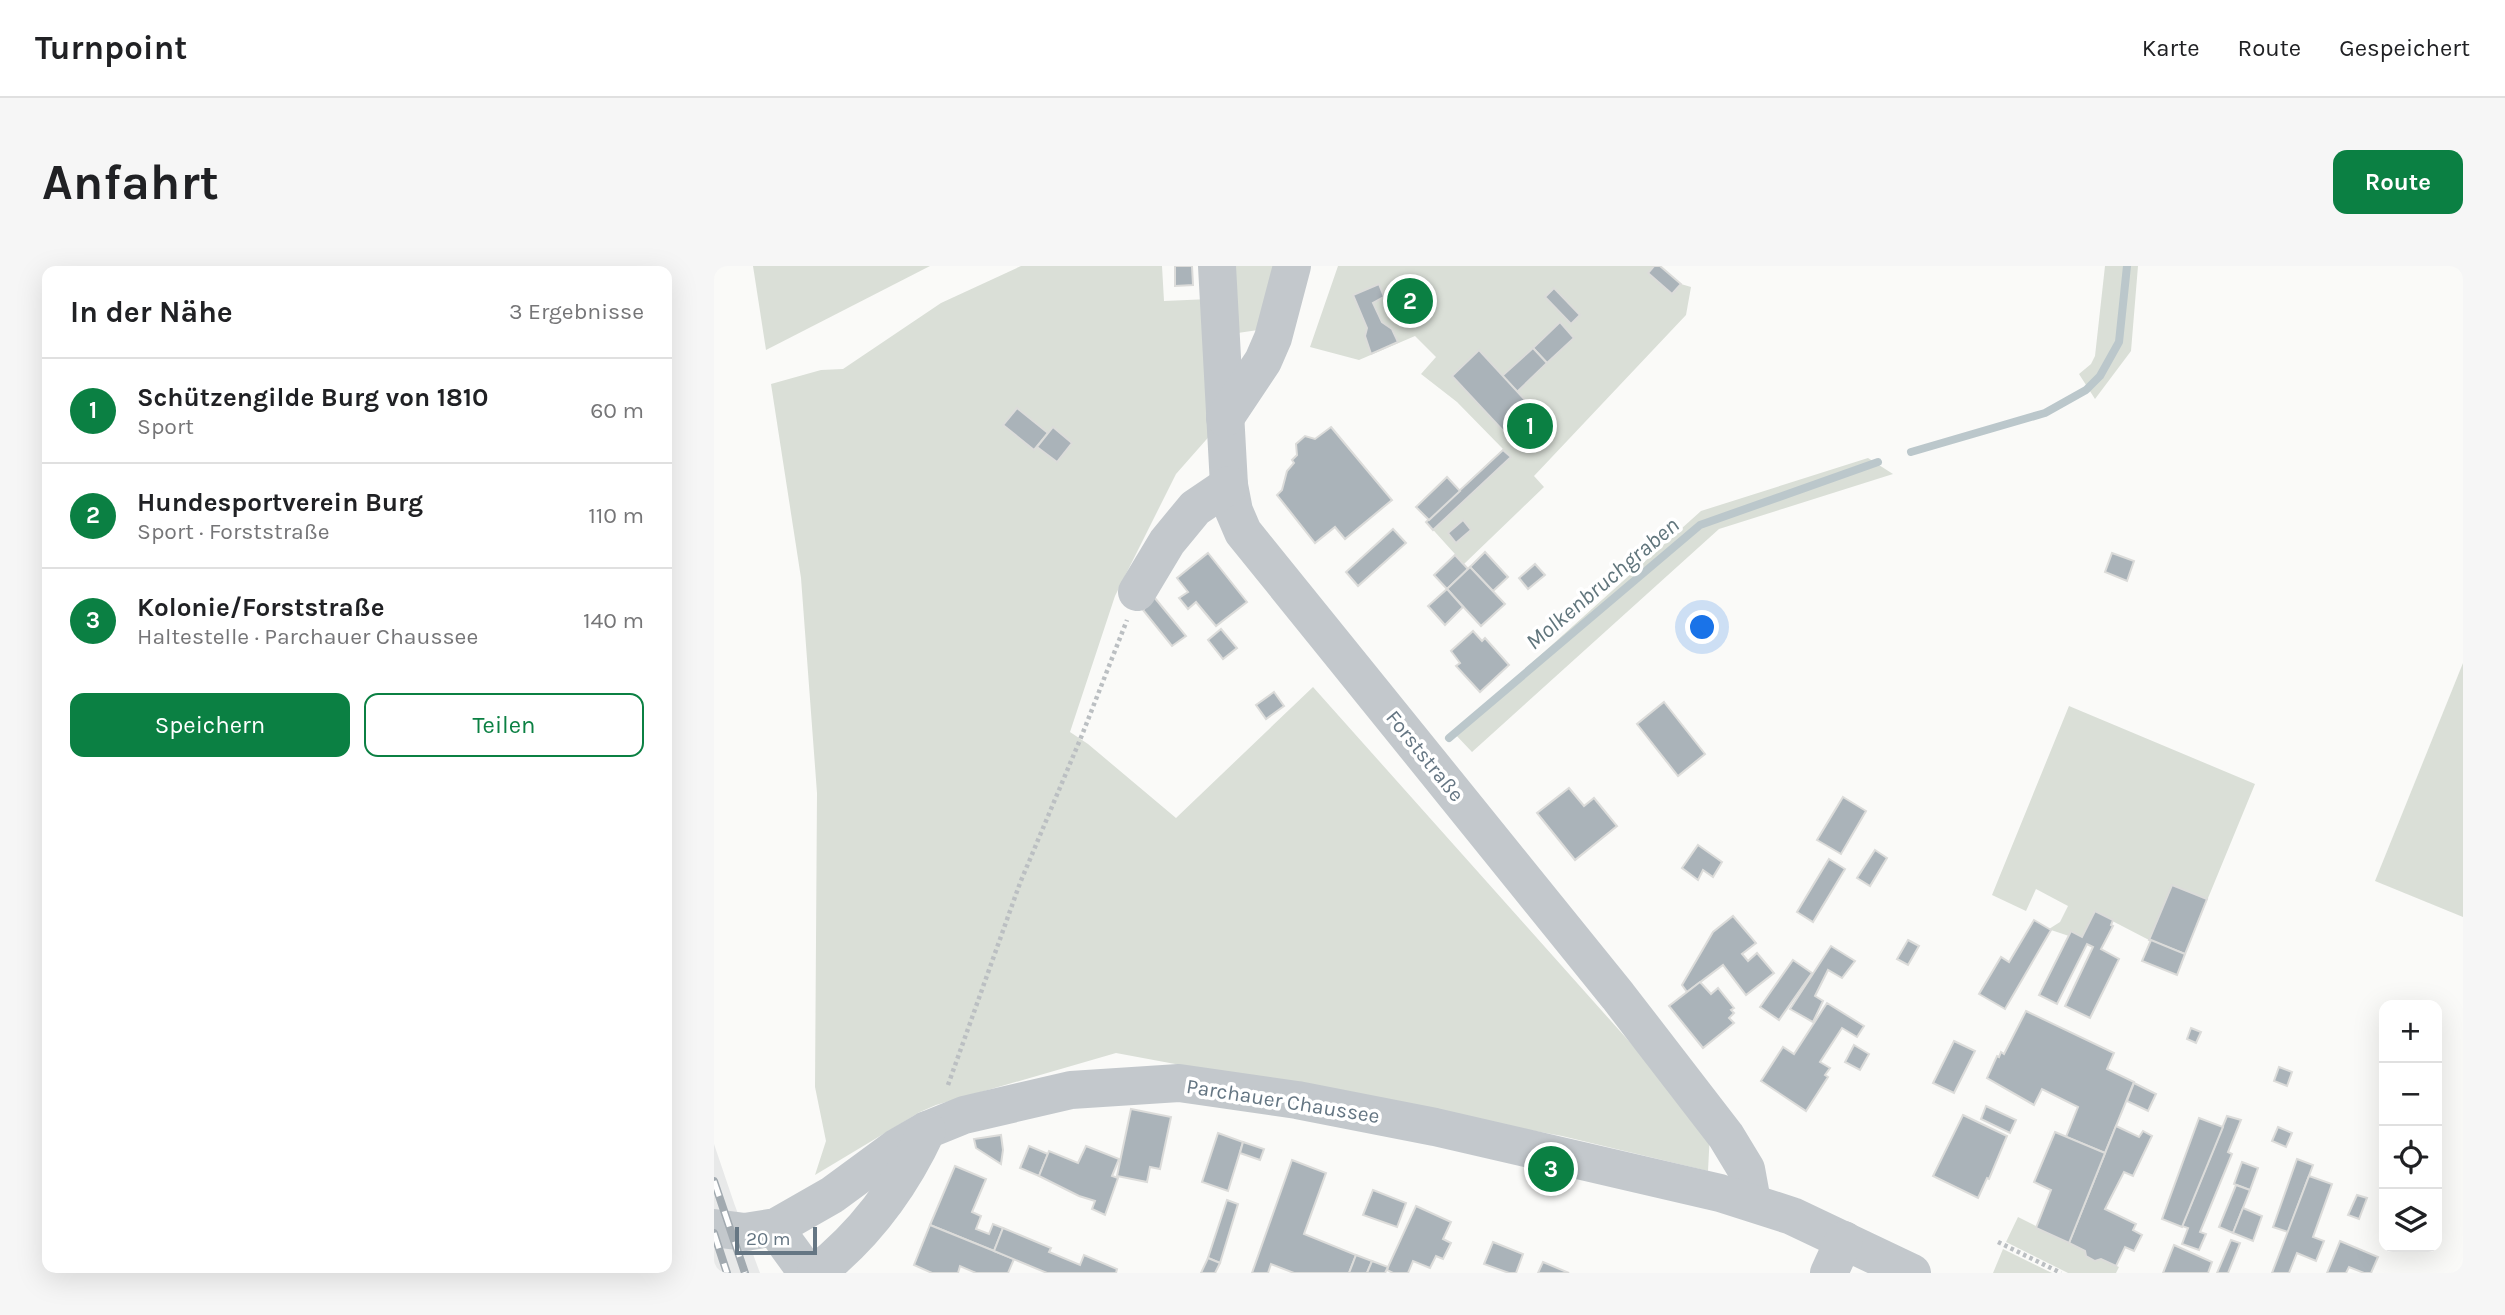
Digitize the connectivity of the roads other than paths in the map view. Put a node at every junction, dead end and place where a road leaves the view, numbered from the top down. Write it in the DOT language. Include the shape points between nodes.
graph roads {
  1 [pos="1217,266"];
  2 [pos="1292,266"];
  3 [pos="1226,418"];
  4 [pos="1229,485"];
  5 [pos="1137,592"];
  6 [pos="927,1130"];
  7 [pos="1752,1202"];
  8 [pos="776,1227"];
  9 [pos="714,1228"];
  10 [pos="1837,1257"];
  11 [pos="806,1273"];
  12 [pos="816,1273"];
  13 [pos="1912,1273"];
  1 -- 3 [label="street, Forststraße"];
  2 -- 3 [label="street" via="1273,338"];
  3 -- 4 [label="street, Forststraße"];
  4 -- 5 [label="street" via="1195,508 1167,542"];
  4 -- 7 [label="street, Forststraße" via="1243,532 1726,1136 1746,1169"];
  6 -- 7 [label="street, Parchauer Chaussee" via="964,1115 1071,1090 1179,1083 1422,1124"];
  6 -- 8 [label="street, Parchauer Chaussee"];
  6 -- 12 [label="street" via="891,1195 848,1245"];
  7 -- 10 [label="street, Parchauer Chaussee"];
  8 -- 9 [label="street, Parchauer Chaussee"];
  8 -- 11 [label="street"];
  10 -- 13 [label="street, Parchauer Chaussee"];
}
